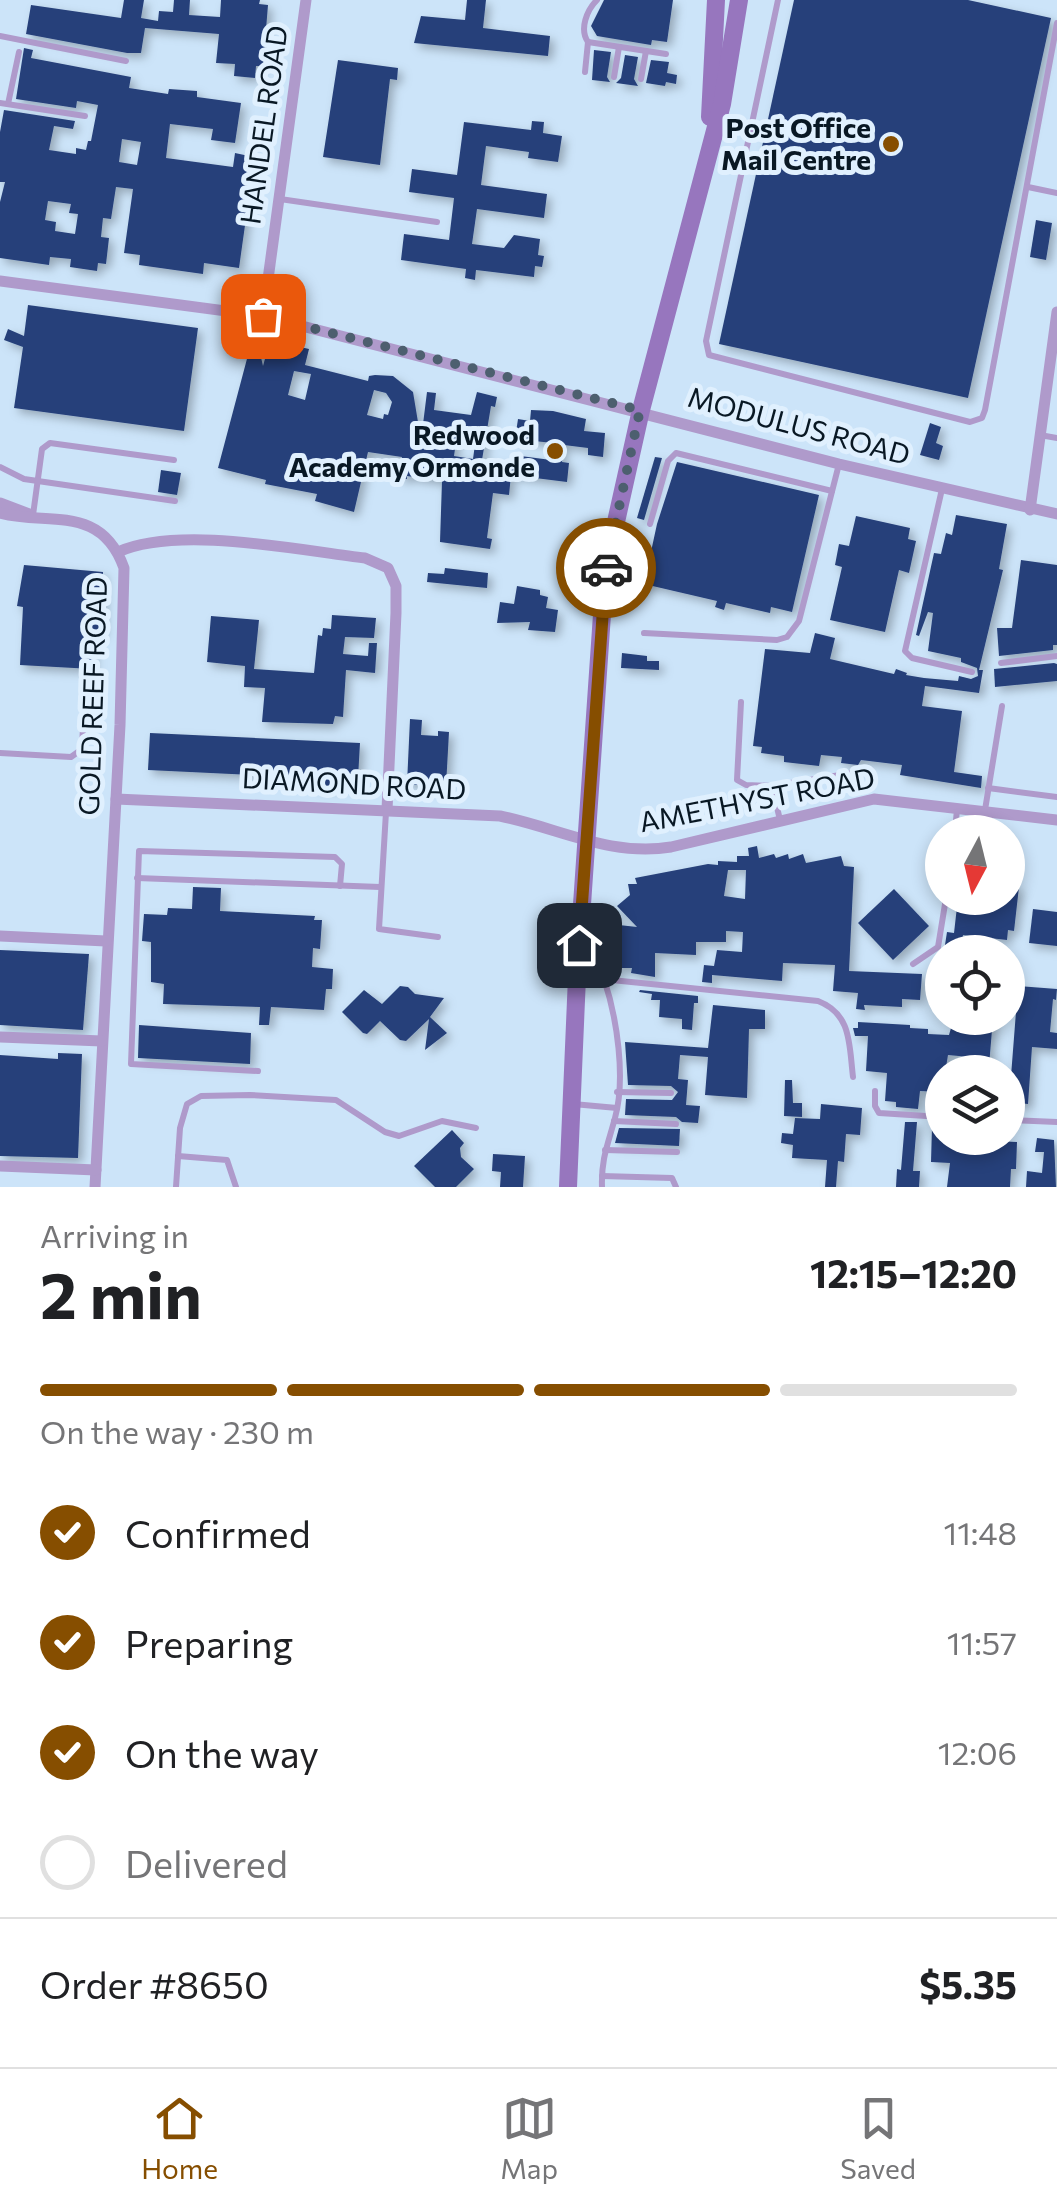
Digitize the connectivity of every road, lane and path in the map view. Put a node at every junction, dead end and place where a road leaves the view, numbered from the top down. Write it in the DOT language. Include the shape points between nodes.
graph roads {
  1 [pos="306,0"];
  2 [pos="597,0"];
  3 [pos="716,0"];
  4 [pos="739,0"];
  5 [pos="778,0"];
  6 [pos="1057,23"];
  7 [pos="0,36"];
  8 [pos="588,42"];
  9 [pos="618,47"];
  10 [pos="646,51"];
  11 [pos="19,52"];
  12 [pos="666,54"];
  13 [pos="126,61"];
  14 [pos="584,72"];
  15 [pos="614,78"];
  16 [pos="641,80"];
  17 [pos="4,103"];
  18 [pos="85,116"];
  19 [pos="707,153"];
  20 [pos="1028,188"];
  21 [pos="1057,192"];
  22 [pos="279,199"];
  23 [pos="437,222"];
  24 [pos="0,281"];
  25 [pos="1057,312"];
  26 [pos="263,316"];
  27 [pos="640,410"];
  28 [pos="1040,434"];
  29 [pos="1057,438"];
  30 [pos="174,460"];
  31 [pos="840,464"];
  32 [pos="0,467"];
  33 [pos="38,481"];
  34 [pos="942,489"];
  35 [pos="832,491"];
  36 [pos="176,500"];
  37 [pos="0,503"];
  38 [pos="1030,510"];
  39 [pos="0,513"];
  40 [pos="1057,514"];
  41 [pos="32,515"];
  42 [pos="650,524"];
  43 [pos="118,552"];
  44 [pos="644,632"];
  45 [pos="1057,656"];
  46 [pos="1002,663"];
  47 [pos="972,672"];
  48 [pos="86,682"];
  49 [pos="741,702"];
  50 [pos="1002,706"];
  51 [pos="0,753"];
  52 [pos="871,770"];
  53 [pos="772,786"];
  54 [pos="988,788"];
  55 [pos="1057,797"];
  56 [pos="116,798"];
  57 [pos="958,806"];
  58 [pos="386,810"];
  59 [pos="985,810"];
  60 [pos="957,815"];
  61 [pos="1057,820"];
  62 [pos="780,822"];
  63 [pos="586,842"];
  64 [pos="137,878"];
  65 [pos="340,886"];
  66 [pos="380,887"];
  67 [pos="943,915"];
  68 [pos="0,936"];
  69 [pos="438,937"];
  70 [pos="106,941"];
  71 [pos="913,964"];
  72 [pos="577,977"];
  73 [pos="604,979"];
  74 [pos="0,1037"];
  75 [pos="102,1041"];
  76 [pos="258,1070"];
  77 [pos="853,1077"];
  78 [pos="875,1091"];
  79 [pos="617,1092"];
  80 [pos="671,1093"];
  81 [pos="573,1104"];
  82 [pos="617,1108"];
  83 [pos="925,1116"];
  84 [pos="614,1121"];
  85 [pos="1025,1121"];
  86 [pos="1057,1122"];
  87 [pos="676,1124"];
  88 [pos="476,1128"];
  89 [pos="605,1150"];
  90 [pos="676,1152"];
  91 [pos="178,1156"];
  92 [pos="0,1166"];
  93 [pos="96,1170"];
  94 [pos="602,1176"];
  95 [pos="96,1187"];
  96 [pos="176,1187"];
  97 [pos="236,1187"];
  98 [pos="568,1187"];
  99 [pos="602,1187"];
  100 [pos="676,1187"];
  1 -- 22 [label="street, HANDEL ROAD"];
  2 -- 8 [label="lane" via="583,32"];
  3 -- 19 [label="main road"];
  4 -- 19 [label="main road"];
  5 -- 20 [label="lane" via="706,341 709,355 977,422 985,410"];
  6 -- 20 [label="lane"];
  7 -- 13 [label="lane"];
  8 -- 9 [label="lane"];
  8 -- 14 [label="lane"];
  9 -- 10 [label="lane"];
  9 -- 15 [label="lane"];
  10 -- 12 [label="lane"];
  10 -- 16 [label="lane"];
  11 -- 17 [label="lane"];
  17 -- 18 [label="lane"];
  19 -- 27 [label="main road"];
  20 -- 21 [label="lane"];
  22 -- 23 [label="lane"];
  22 -- 26 [label="street, HANDEL ROAD"];
  24 -- 26 [label="street, MODULUS ROAD"];
  25 -- 28 [label="street"];
  26 -- 27 [label="street, MODULUS ROAD"];
  27 -- 31 [label="street, MODULUS ROAD"];
  27 -- 63 [label="main road" via="605,571"];
  28 -- 29 [label="lane"];
  28 -- 38 [label="street"];
  30 -- 33 [label="lane" via="50,443 42,450"];
  31 -- 34 [label="street, MODULUS ROAD"];
  31 -- 35 [label="lane"];
  32 -- 33 [label="lane"];
  33 -- 36 [label="lane"];
  33 -- 41 [label="lane"];
  34 -- 38 [label="street, MODULUS ROAD"];
  34 -- 47 [label="lane" via="904,651"];
  35 -- 42 [label="lane" via="676,453"];
  35 -- 44 [label="lane" via="799,621 787,637"];
  37 -- 41 [label="street, GOLD REEF ROAD"];
  38 -- 40 [label="street, MODULUS ROAD"];
  39 -- 41 [label="street, GOLD REEF ROAD"];
  41 -- 43 [label="street, GOLD REEF ROAD" via="86,526"];
  43 -- 56 [label="street, GOLD REEF ROAD" via="126,587"];
  43 -- 58 [label="street" via="179,538 365,558 388,568 396,614"];
  45 -- 46 [label="lane"];
  48 -- 51 [label="lane" via="78,754"];
  49 -- 53 [label="lane" via="737,780"];
  50 -- 54 [label="lane"];
  52 -- 53 [label="lane"];
  53 -- 62 [label="lane"];
  54 -- 55 [label="lane"];
  54 -- 59 [label="lane"];
  56 -- 58 [label="street, DIAMOND ROAD"];
  56 -- 70 [label="street, GOLD REEF ROAD"];
  57 -- 59 [label="street, AMETHYST ROAD"];
  57 -- 60 [label="lane"];
  57 -- 62 [label="street, AMETHYST ROAD" via="874,800"];
  58 -- 63 [label="street, DIAMOND ROAD" via="500,816"];
  58 -- 66 [label="lane"];
  59 -- 61 [label="street, AMETHYST ROAD"];
  62 -- 63 [label="street, AMETHYST ROAD" via="652,850"];
  63 -- 72 [label="main road"];
  64 -- 65 [label="lane"];
  64 -- 65 [label="lane" via="137,857 145,848 335,857 342,864"];
  64 -- 76 [label="lane" via="131,1064"];
  65 -- 66 [label="lane"];
  66 -- 69 [label="lane" via="379,930"];
  67 -- 71 [label="lane" via="938,947"];
  68 -- 70 [label="street"];
  70 -- 75 [label="street, GOLD REEF ROAD"];
  72 -- 73 [label="lane"];
  72 -- 81 [label="main road"];
  73 -- 77 [label="lane" via="834,1007"];
  73 -- 79 [label="lane" via="617,1020"];
  74 -- 75 [label="street"];
  75 -- 93 [label="street, GOLD REEF ROAD"];
  78 -- 83 [label="lane" via="879,1113"];
  79 -- 80 [label="lane"];
  79 -- 82 [label="lane"];
  81 -- 82 [label="lane"];
  81 -- 98 [label="main road"];
  82 -- 84 [label="lane"];
  84 -- 87 [label="lane"];
  84 -- 89 [label="lane"];
  85 -- 86 [label="lane"];
  88 -- 91 [label="lane" via="442,1121 399,1136 336,1100 201,1096 186,1104"];
  89 -- 90 [label="lane"];
  89 -- 94 [label="lane"];
  91 -- 96 [label="lane"];
  91 -- 97 [label="lane" via="226,1160"];
  92 -- 93 [label="street"];
  93 -- 95 [label="street, GOLD REEF ROAD"];
  94 -- 99 [label="lane"];
  94 -- 100 [label="lane" via="672,1178"];
}
